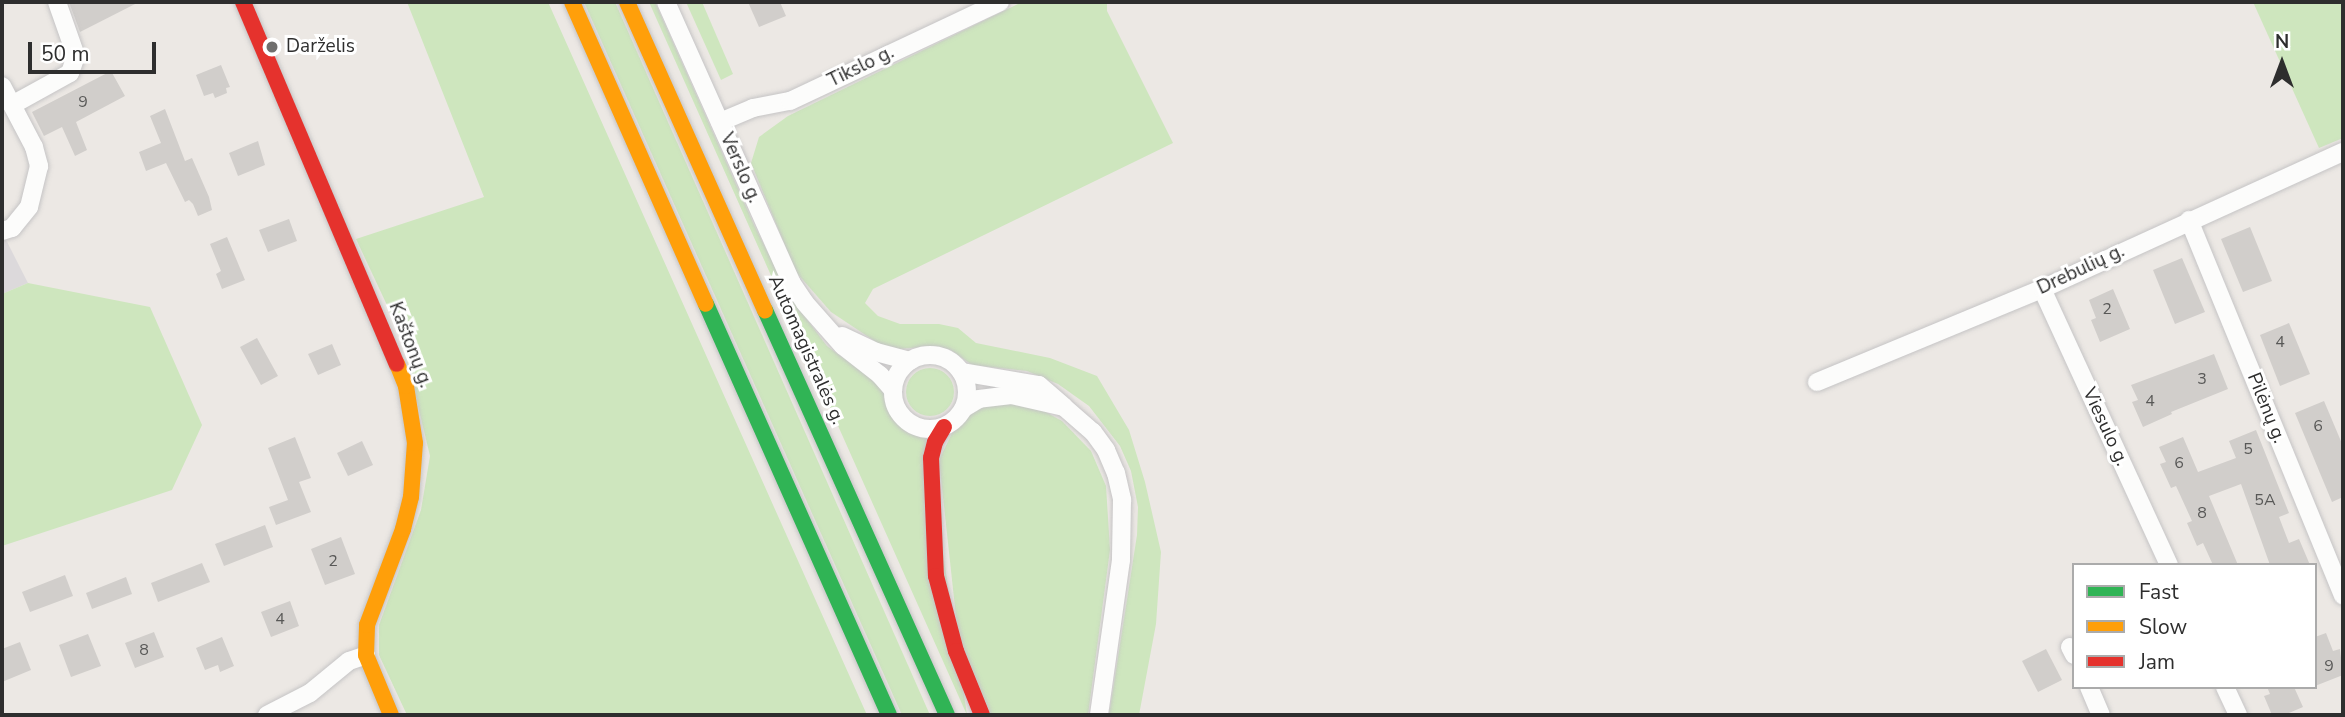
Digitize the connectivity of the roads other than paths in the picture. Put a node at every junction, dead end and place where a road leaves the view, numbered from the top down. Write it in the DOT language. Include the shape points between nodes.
graph roads {
  1 [pos="57,2"];
  2 [pos="243,2"];
  3 [pos="627,2"];
  4 [pos="666,2"];
  5 [pos="1000,2"];
  6 [pos="572,3"];
  7 [pos="2,86"];
  8 [pos="12,105"];
  9 [pos="720,122"];
  10 [pos="2343,152"];
  11 [pos="2189,220"];
  12 [pos="2,231"];
  13 [pos="2042,289"];
  14 [pos="827,327"];
  15 [pos="910,361"];
  16 [pos="961,372"];
  17 [pos="1817,382"];
  18 [pos="893,390"];
  19 [pos="1064,407"];
  20 [pos="964,408"];
  21 [pos="944,426"];
  22 [pos="2168,563"];
  23 [pos="2343,596"];
  24 [pos="366,655"];
  25 [pos="2089,689"];
  26 [pos="2226,689"];
  27 [pos="267,715"];
  28 [pos="391,715"];
  29 [pos="889,715"];
  30 [pos="947,715"];
  31 [pos="982,715"];
  32 [pos="1099,715"];
  33 [pos="2101,715"];
  34 [pos="2238,715"];
  1 -- 8 [label="street" via="76,56 70,73"];
  2 -- 24 [label="main road, Kaštonų g." via="406,386 412,416 411,498 370,613"];
  3 -- 30 [label="main road, Automagistralės g."];
  4 -- 9 [label="street, Verslo g."];
  5 -- 9 [label="street, Tikslo g." via="790,101 752,108"];
  6 -- 29 [label="main road"];
  7 -- 8 [label="street"];
  8 -- 12 [label="street" via="39,166 29,207 12,228"];
  9 -- 14 [label="street, Verslo g." via="791,282"];
  10 -- 11 [label="street, Drebulių g."];
  11 -- 13 [label="street, Drebulių g."];
  11 -- 23 [label="street, Pilėnų g."];
  13 -- 17 [label="street, Drebulių g."];
  13 -- 22 [label="street, Viesulo g."];
  14 -- 15 [label="street, Verslo g." via="876,352"];
  14 -- 18 [label="street, Verslo g."];
  15 -- 16 [label="street" via="934,355"];
  15 -- 18 [label="street" via="897,376"];
  16 -- 19 [label="street" via="1039,385"];
  16 -- 20 [label="street" via="967,390"];
  18 -- 21 [label="street" via="896,408 911,424 933,429"];
  19 -- 20 [label="street" via="1011,395 979,399"];
  19 -- 32 [label="street" via="1106,450 1122,500 1121,560"];
  20 -- 21 [label="street"];
  21 -- 31 [label="main road" via="931,458 936,576 952,639"];
  24 -- 27 [label="street" via="349,661 310,693"];
  24 -- 28 [label="main road, Kaštonų g."];
  25 -- 33 [label="street"];
  26 -- 34 [label="street"];
}
